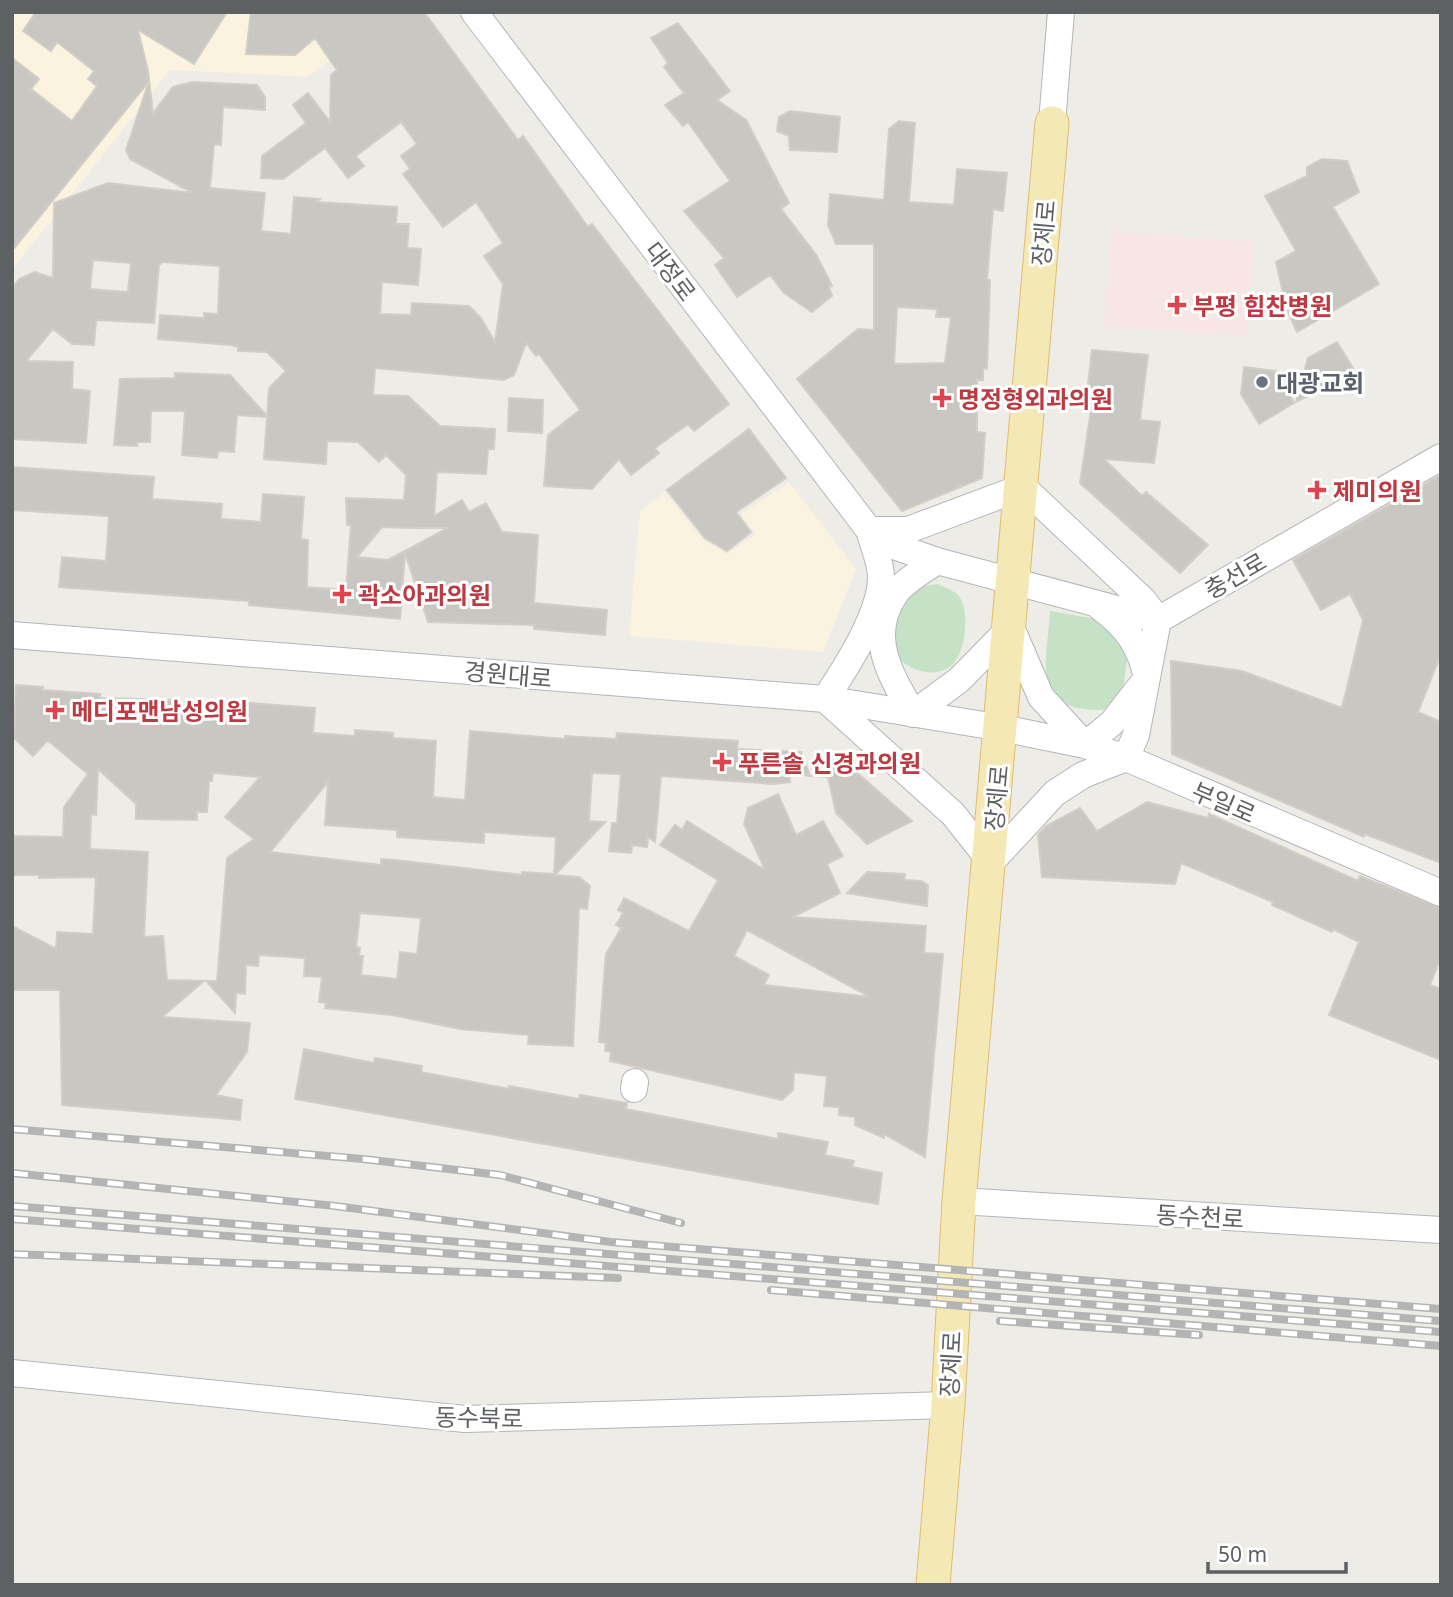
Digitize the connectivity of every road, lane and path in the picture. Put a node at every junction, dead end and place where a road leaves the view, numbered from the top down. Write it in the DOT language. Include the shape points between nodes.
graph roads {
  1 [pos="474,12"];
  2 [pos="1062,12"];
  3 [pos="1052,123"];
  4 [pos="1441,457"];
  5 [pos="1023,487"];
  6 [pos="869,530"];
  7 [pos="937,561"];
  8 [pos="1015,580"];
  9 [pos="1091,600"];
  10 [pos="1158,620"];
  11 [pos="1010,627"];
  12 [pos="12,635"];
  13 [pos="1147,678"];
  14 [pos="825,699"];
  15 [pos="913,713"];
  16 [pos="1002,728"];
  17 [pos="1085,745"];
  18 [pos="1126,758"];
  19 [pos="990,862"];
  20 [pos="1441,893"];
  21 [pos="959,1201"];
  22 [pos="1441,1230"];
  23 [pos="12,1373"];
  24 [pos="948,1405"];
  25 [pos="933,1585"];
  1 -- 6 [label="street, 대정로"];
  2 -- 3 [label="street, 장제로"];
  3 -- 5 [label="main road, 장제로"];
  4 -- 10 [label="street, 충선로"];
  5 -- 6 [label="street" via="908,530"];
  5 -- 8 [label="main road, 장제로"];
  5 -- 10 [label="street" via="1144,601"];
  6 -- 7 [label="street" via="891,545"];
  6 -- 14 [label="street" via="881,576 877,601 846,668"];
  7 -- 8 [label="street"];
  7 -- 15 [label="street" via="895,594 879,640 894,683"];
  8 -- 9 [label="street"];
  8 -- 11 [label="main road, 장제로"];
  9 -- 10 [label="street"];
  9 -- 13 [label="street" via="1133,636"];
  10 -- 13 [label="street"];
  11 -- 15 [label="street" via="959,680"];
  11 -- 16 [label="main road, 장제로"];
  11 -- 17 [label="street" via="1041,697"];
  12 -- 14 [label="street, 경원대로"];
  13 -- 17 [label="street" via="1112,723"];
  13 -- 18 [label="street" via="1136,735"];
  14 -- 15 [label="street, 경원대로"];
  14 -- 19 [label="street" via="953,814"];
  15 -- 16 [label="street, 경원대로"];
  16 -- 17 [label="street, 부일로"];
  16 -- 19 [label="main road, 장제로"];
  17 -- 18 [label="street, 부일로"];
  18 -- 19 [label="street" via="1083,775 1055,793"];
  18 -- 20 [label="street, 부일로"];
  19 -- 21 [label="main road, 장제로"];
  21 -- 22 [label="street, 동수천로"];
  21 -- 24 [label="main road, 장제로"];
  23 -- 24 [label="street, 동수북로" via="465,1419"];
  24 -- 25 [label="main road, 장제로"];
}
